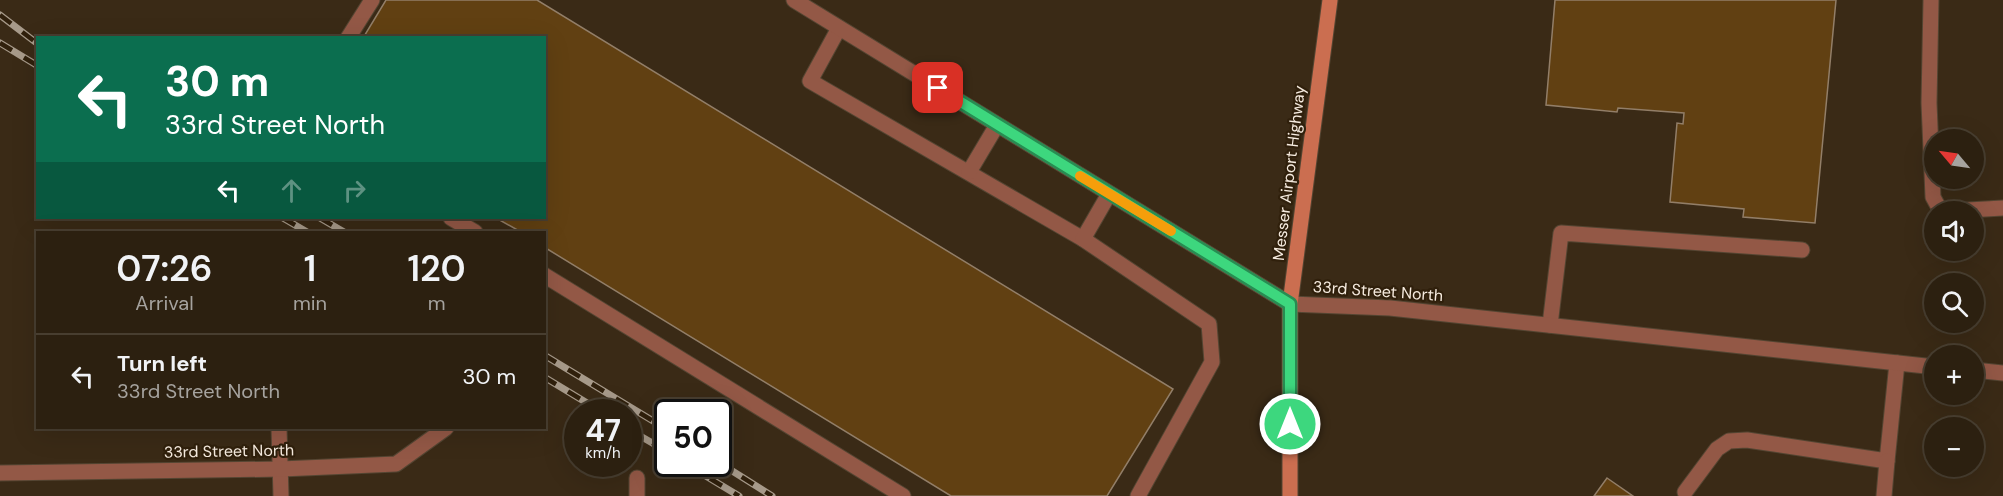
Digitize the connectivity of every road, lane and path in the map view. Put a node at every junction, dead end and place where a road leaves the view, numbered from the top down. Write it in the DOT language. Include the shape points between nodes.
graph roads {
  1 [pos="372,0"];
  2 [pos="794,0"];
  3 [pos="1330,0"];
  4 [pos="1931,0"];
  5 [pos="839,28"];
  6 [pos="349,36"];
  7 [pos="997,125"];
  8 [pos="969,172"];
  9 [pos="1109,194"];
  10 [pos="2003,208"];
  11 [pos="453,219"];
  12 [pos="473,231"];
  13 [pos="1083,239"];
  14 [pos="1802,250"];
  15 [pos="546,276"];
  16 [pos="1290,304"];
  17 [pos="1550,325"];
  18 [pos="1898,363"];
  19 [pos="1924,365"];
  20 [pos="1984,371"];
  21 [pos="2003,373"];
  22 [pos="279,429"];
  23 [pos="445,429"];
  24 [pos="1887,461"];
  25 [pos="281,469"];
  26 [pos="0,473"];
  27 [pos="637,478"];
  28 [pos="1685,492"];
  29 [pos="281,496"];
  30 [pos="637,496"];
  31 [pos="903,496"];
  32 [pos="1138,496"];
  33 [pos="1290,496"];
  34 [pos="1884,496"];
  1 -- 6 [label="street"];
  2 -- 5 [label="street, 33rd Street North"];
  3 -- 16 [label="main road, Messer Airport Highway"];
  4 -- 10 [label="street" via="1929,103 1933,197 1939,208 1951,211"];
  5 -- 7 [label="street, 33rd Street North"];
  5 -- 8 [label="street" via="810,81"];
  7 -- 8 [label="street"];
  7 -- 9 [label="street, 33rd Street North"];
  8 -- 13 [label="street"];
  9 -- 13 [label="street"];
  9 -- 16 [label="street, 33rd Street North"];
  11 -- 12 [label="street"];
  13 -- 32 [label="street" via="1209,324 1212,362"];
  14 -- 17 [label="street" via="1561,233"];
  15 -- 31 [label="street"];
  16 -- 17 [label="street, 33rd Street North" via="1390,308"];
  16 -- 33 [label="main road, Messer Airport Highway"];
  17 -- 18 [label="street, 33rd Street North"];
  18 -- 19 [label="street, 33rd Street North"];
  18 -- 24 [label="street"];
  20 -- 21 [label="street"];
  22 -- 25 [label="street"];
  23 -- 25 [label="street, 33rd Street North" via="396,464"];
  24 -- 28 [label="street" via="1747,440 1729,441 1717,449"];
  24 -- 34 [label="street"];
  25 -- 26 [label="street, 33rd Street North"];
  25 -- 29 [label="street"];
  27 -- 30 [label="street"];
}
